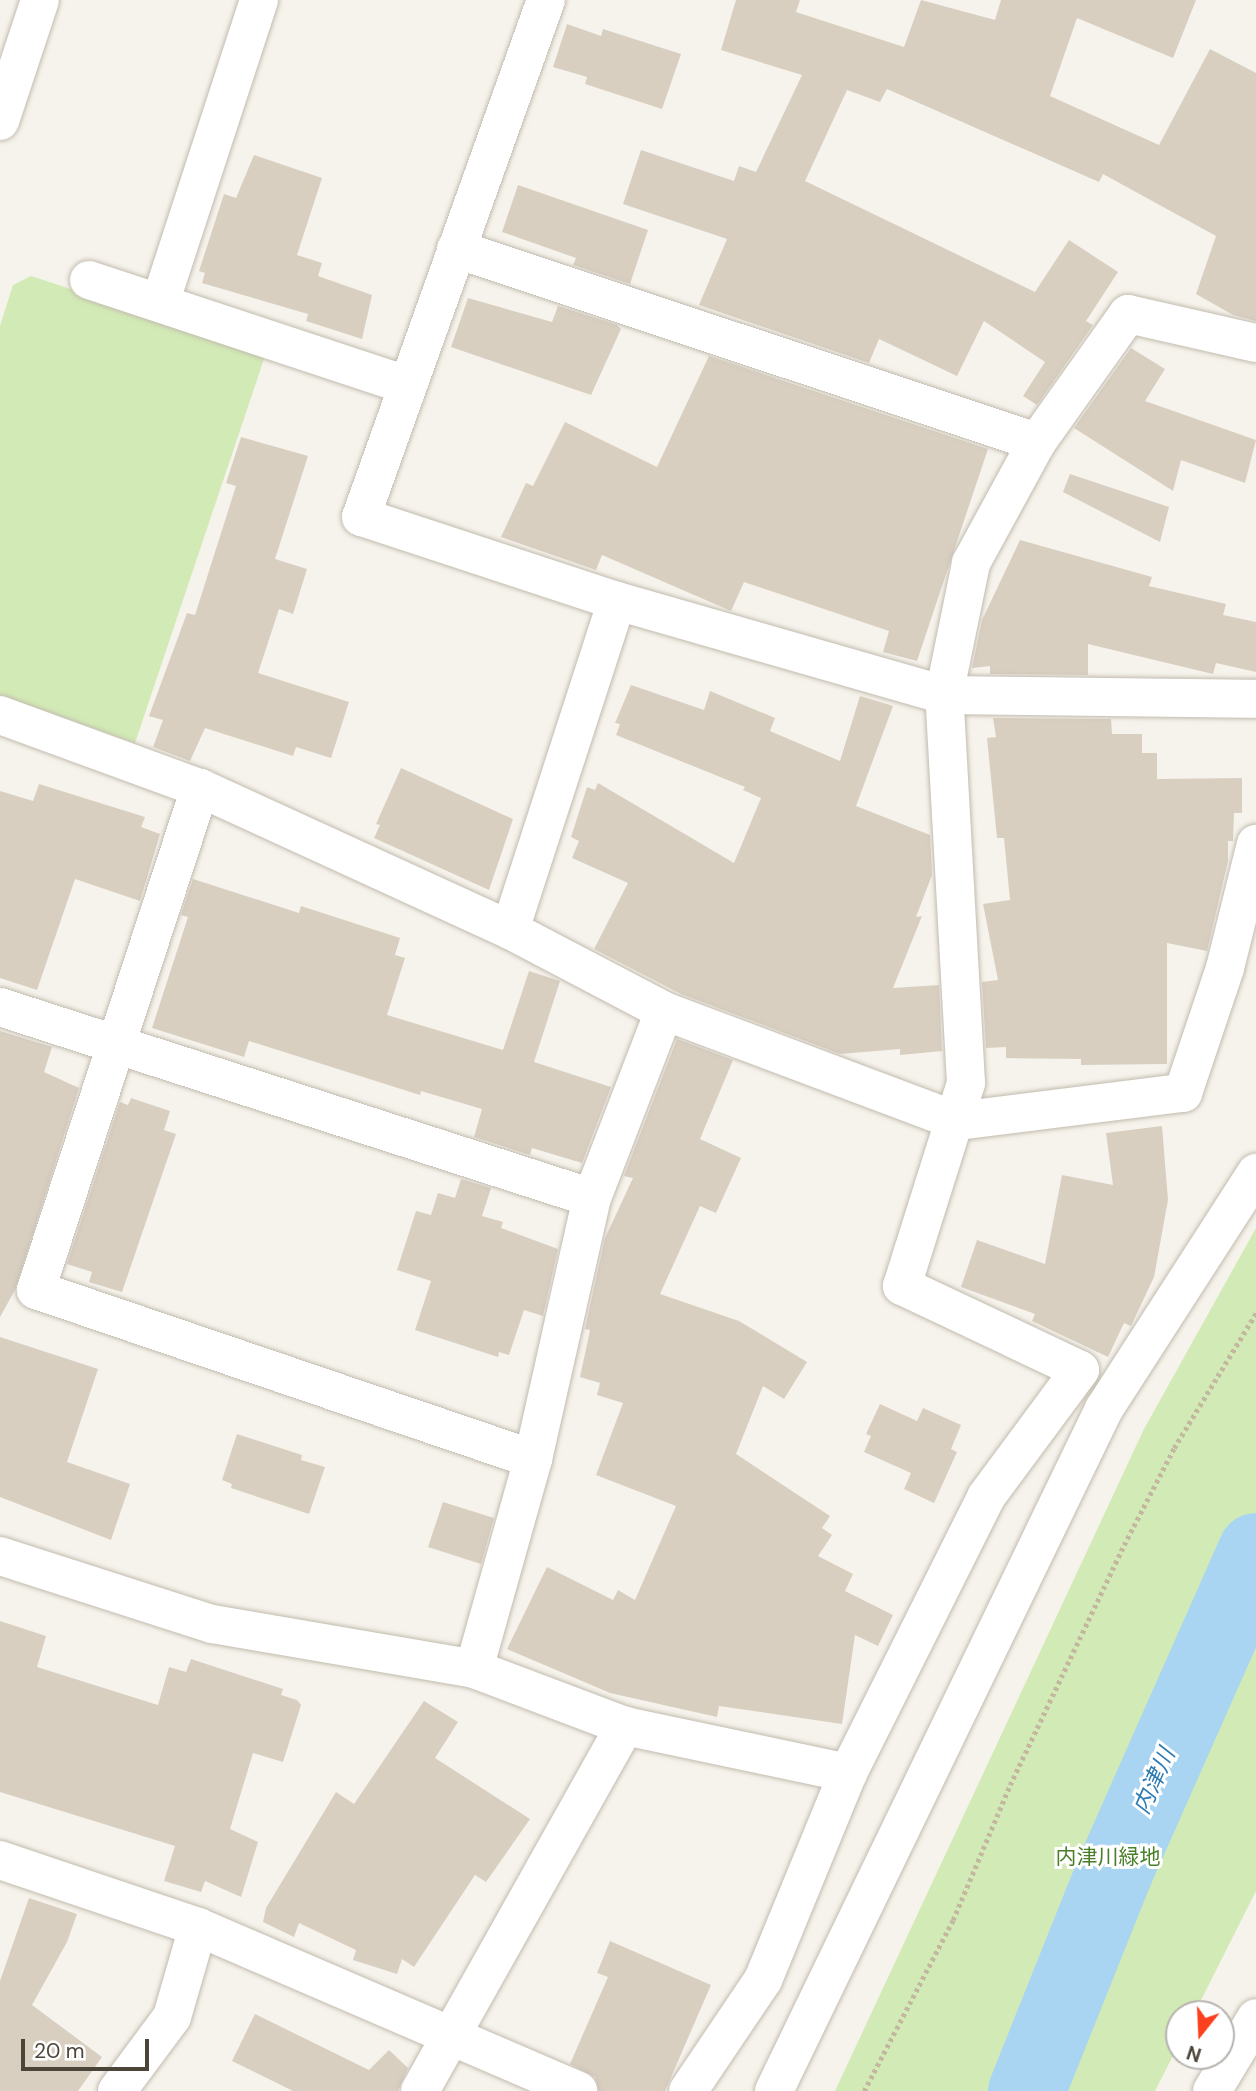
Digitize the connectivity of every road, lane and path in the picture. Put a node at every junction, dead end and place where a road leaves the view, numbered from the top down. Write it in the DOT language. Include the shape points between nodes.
graph roads {
  1 [pos="40,0"];
  2 [pos="259,0"];
  3 [pos="546,0"];
  4 [pos="0,121"];
  5 [pos="456,248"];
  6 [pos="89,280"];
  7 [pos="161,300"];
  8 [pos="1256,343"];
  9 [pos="406,385"];
  10 [pos="1037,443"];
  11 [pos="617,601"];
  12 [pos="944,695"];
  13 [pos="1256,699"];
  14 [pos="0,715"];
  15 [pos="200,788"];
  16 [pos="1256,844"];
  17 [pos="510,930"];
  18 [pos="0,1007"];
  19 [pos="664,1011"];
  20 [pos="117,1044"];
  21 [pos="957,1121"];
  22 [pos="1256,1173"];
  23 [pos="592,1198"];
  24 [pos="1256,1313"];
  25 [pos="533,1459"];
  26 [pos="0,1556"];
  27 [pos="474,1669"];
  28 [pos="625,1726"];
  29 [pos="848,1773"];
  30 [pos="0,1860"];
  31 [pos="198,1927"];
  32 [pos="1256,2018"];
  33 [pos="449,2037"];
  34 [pos="117,2091"];
  35 [pos="419,2091"];
  36 [pos="578,2091"];
  37 [pos="688,2091"];
  38 [pos="774,2091"];
  39 [pos="864,2091"];
  40 [pos="1212,2091"];
  1 -- 4 [label="street"];
  2 -- 7 [label="street"];
  3 -- 5 [label="street"];
  5 -- 9 [label="street"];
  5 -- 10 [label="street"];
  6 -- 7 [label="street"];
  7 -- 9 [label="street"];
  8 -- 10 [label="street" via="1128,314"];
  9 -- 11 [label="street" via="361,517"];
  10 -- 12 [label="street" via="971,563"];
  11 -- 12 [label="street"];
  11 -- 17 [label="street"];
  12 -- 13 [label="street"];
  12 -- 21 [label="street" via="966,1083"];
  14 -- 15 [label="street"];
  15 -- 17 [label="street"];
  15 -- 20 [label="street"];
  16 -- 21 [label="street" via="1225,968 1183,1093"];
  17 -- 19 [label="street"];
  18 -- 20 [label="street"];
  19 -- 21 [label="street"];
  19 -- 23 [label="street"];
  20 -- 23 [label="street"];
  20 -- 25 [label="street" via="36,1290"];
  21 -- 29 [label="street" via="902,1286 1080,1370 986,1497"];
  22 -- 38 [label="street" via="1104,1409"];
  23 -- 25 [label="street"];
  24 -- 39 [label="path" via="1174,1448 1124,1545 1010,1785 953,1920"];
  25 -- 27 [label="street"];
  26 -- 27 [label="street" via="212,1624"];
  27 -- 28 [label="street"];
  28 -- 29 [label="street"];
  28 -- 33 [label="street"];
  29 -- 37 [label="street" via="763,1980"];
  30 -- 31 [label="street"];
  31 -- 33 [label="street"];
  31 -- 34 [label="street" via="172,2017"];
  32 -- 40 [label="street"];
  33 -- 35 [label="street"];
  33 -- 36 [label="street"];
}
